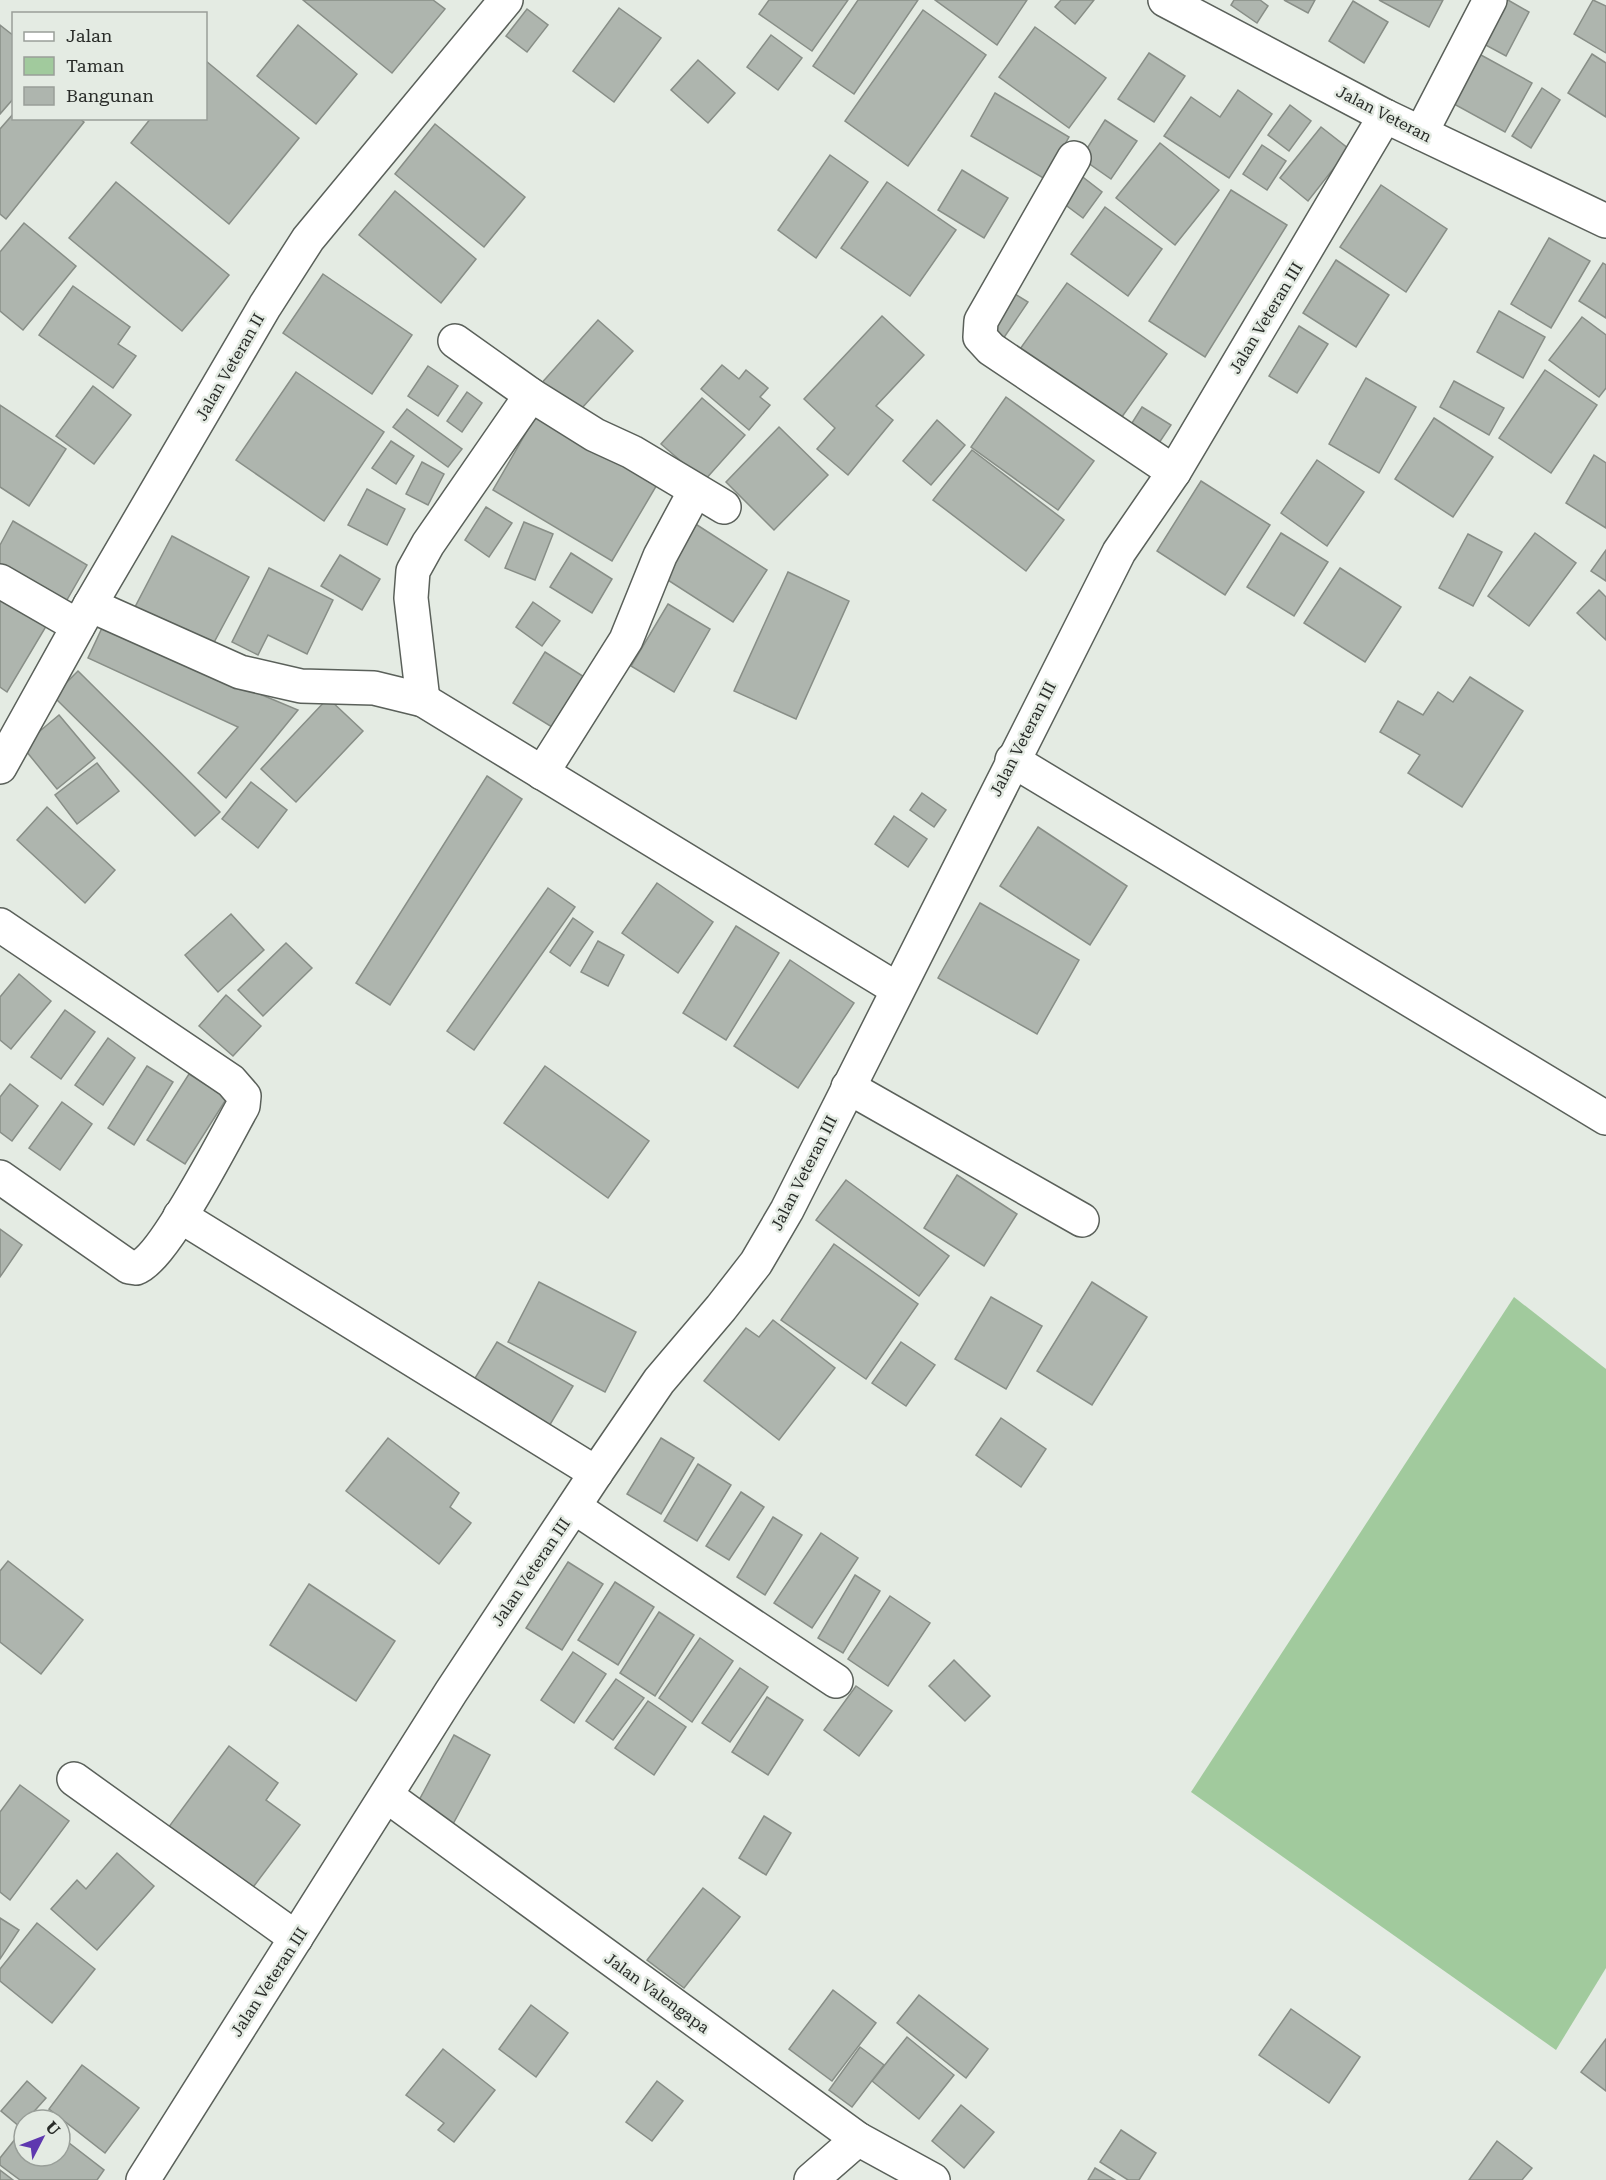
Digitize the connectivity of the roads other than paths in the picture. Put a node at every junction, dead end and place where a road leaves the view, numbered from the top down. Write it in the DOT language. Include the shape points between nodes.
graph roads {
  1 [pos="506,0"];
  2 [pos="1165,0"];
  3 [pos="1490,0"];
  4 [pos="1385,116"];
  5 [pos="1421,133"];
  6 [pos="1074,158"];
  7 [pos="1606,221"];
  8 [pos="456,341"];
  9 [pos="531,395"];
  10 [pos="1174,472"];
  11 [pos="695,491"];
  12 [pos="724,507"];
  13 [pos="0,581"];
  14 [pos="84,616"];
  15 [pos="423,700"];
  16 [pos="1012,760"];
  17 [pos="0,766"];
  18 [pos="542,773"];
  19 [pos="0,925"];
  20 [pos="897,989"];
  21 [pos="848,1087"];
  22 [pos="1606,1118"];
  23 [pos="0,1177"];
  24 [pos="180,1216"];
  25 [pos="1082,1220"];
  26 [pos="596,1473"];
  27 [pos="574,1507"];
  28 [pos="836,1681"];
  29 [pos="74,1779"];
  30 [pos="387,1796"];
  31 [pos="296,1938"];
  32 [pos="858,2139"];
  33 [pos="143,2180"];
  34 [pos="811,2180"];
  35 [pos="933,2180"];
  1 -- 14 [label="street, Jalan Veteran II" via="308,239"];
  2 -- 4 [label="street, Jalan Veteran"];
  3 -- 5 [label="street"];
  4 -- 5 [label="street, Jalan Veteran"];
  4 -- 10 [label="street, Jalan Veteran III"];
  5 -- 7 [label="street, Jalan Veteran"];
  6 -- 10 [label="street" via="981,321 980,337 991,349"];
  8 -- 9 [label="street"];
  9 -- 11 [label="street"];
  9 -- 15 [label="street" via="413,571 411,598"];
  10 -- 16 [label="street, Jalan Veteran III" via="1119,552"];
  11 -- 12 [label="street"];
  11 -- 18 [label="street" via="660,556 626,640"];
  13 -- 14 [label="street"];
  14 -- 15 [label="street" via="240,672 302,686 374,688"];
  14 -- 17 [label="street, Jalan Veteran II"];
  15 -- 18 [label="street"];
  16 -- 20 [label="street, Jalan Veteran III"];
  16 -- 22 [label="street"];
  18 -- 20 [label="street"];
  19 -- 24 [label="street" via="241,1090 243,1106"];
  20 -- 21 [label="street, Jalan Veteran III"];
  21 -- 25 [label="street"];
  21 -- 26 [label="street, Jalan Veteran III" via="756,1263 659,1381"];
  23 -- 24 [label="street" via="132,1268 146,1262"];
  24 -- 26 [label="street"];
  26 -- 27 [label="street, Jalan Veteran III"];
  27 -- 28 [label="street"];
  27 -- 30 [label="street, Jalan Veteran III"];
  29 -- 31 [label="street"];
  30 -- 31 [label="street, Jalan Veteran III"];
  30 -- 32 [label="street, Jalan Valengapa"];
  31 -- 33 [label="street, Jalan Veteran III"];
  32 -- 34 [label="street"];
  32 -- 35 [label="street, Jalan Valengapa"];
}
